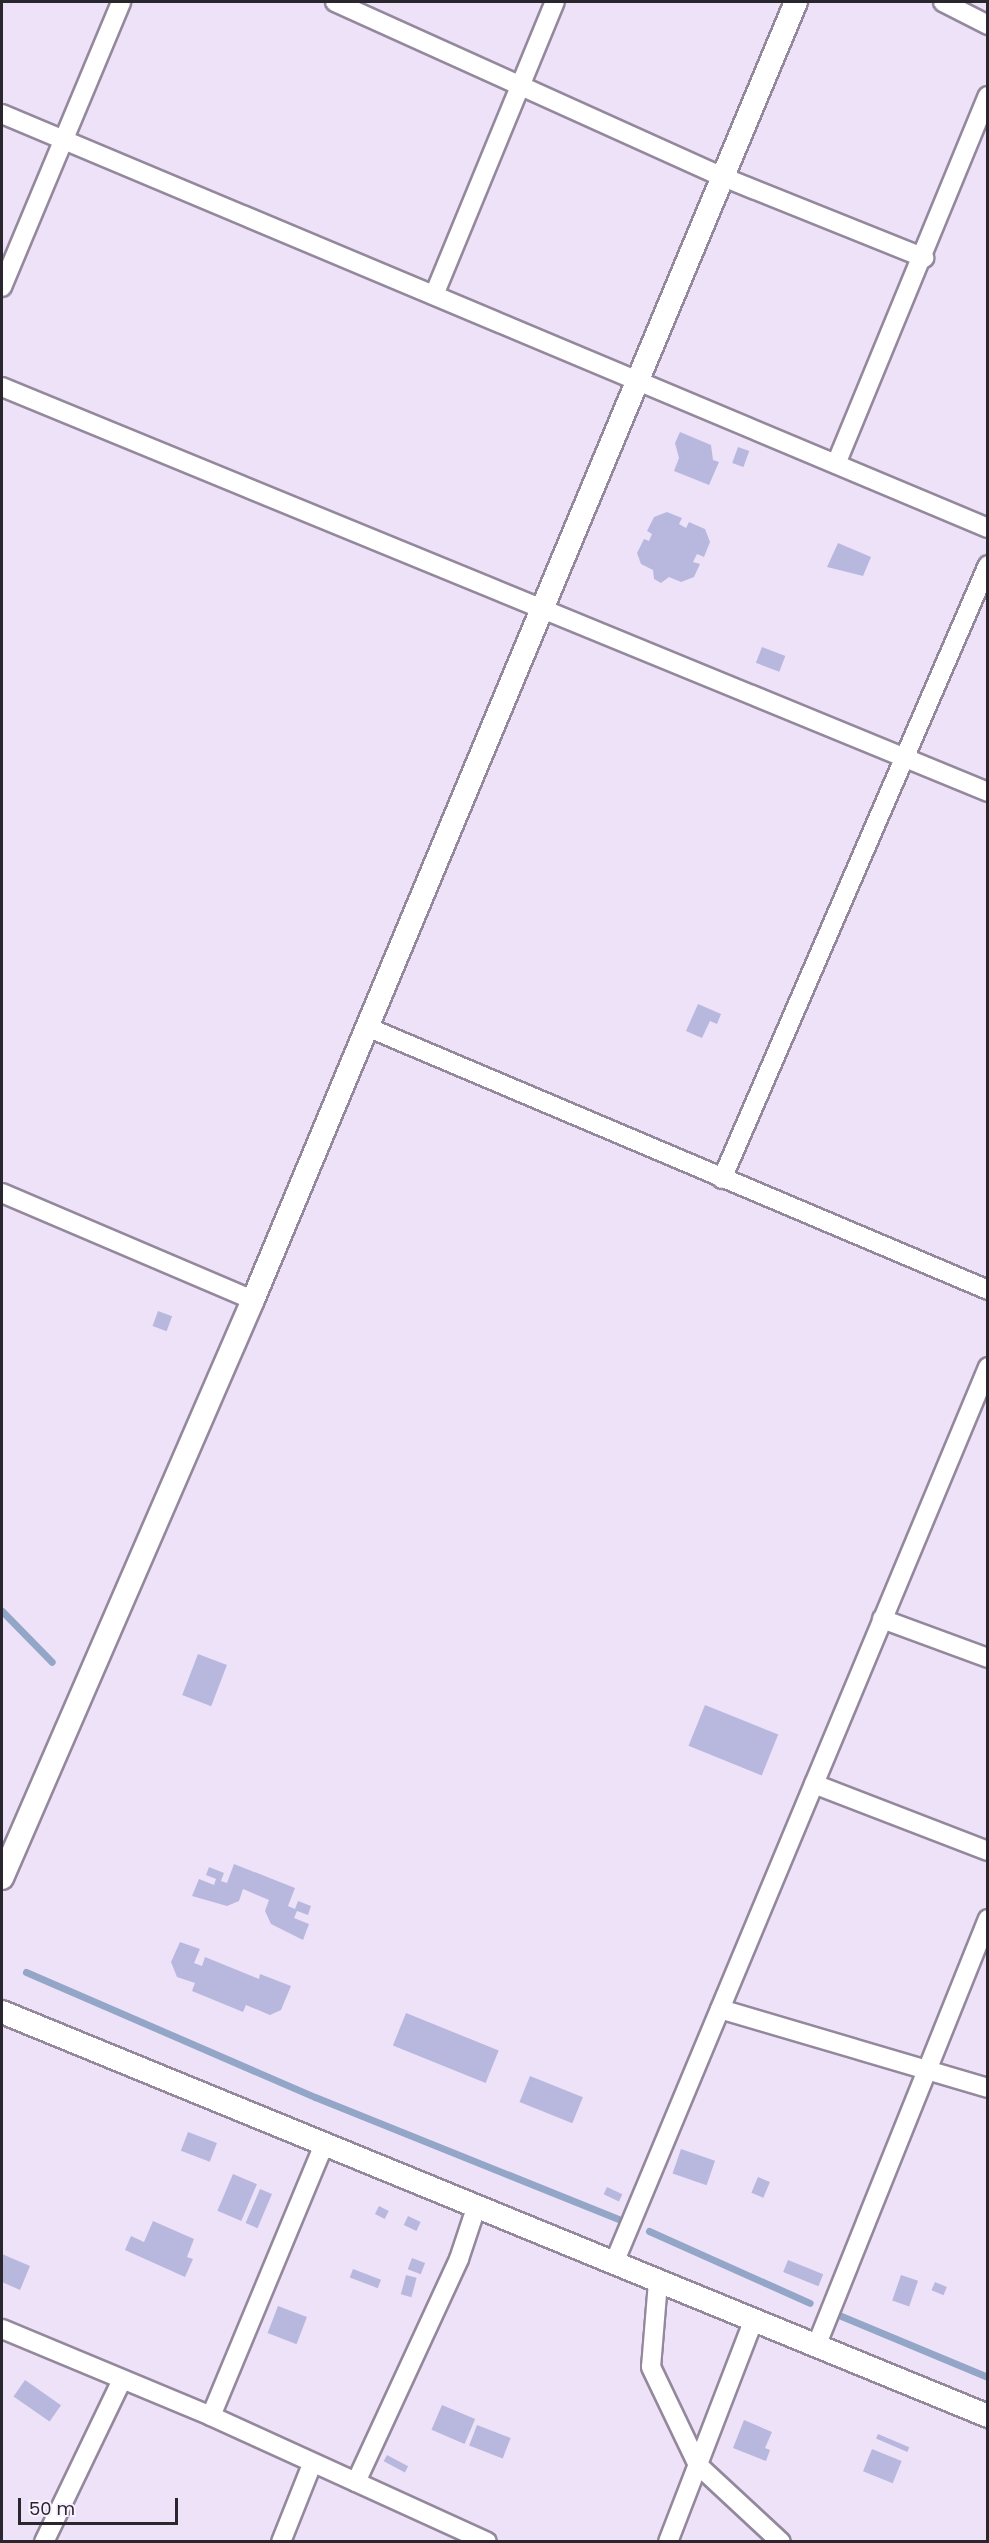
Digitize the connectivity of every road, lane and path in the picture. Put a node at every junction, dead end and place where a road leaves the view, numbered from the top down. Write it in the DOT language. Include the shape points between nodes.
graph roads {
  1 [pos="121,2"];
  2 [pos="335,2"];
  3 [pos="555,2"];
  4 [pos="796,2"];
  5 [pos="943,2"];
  6 [pos="987,25"];
  7 [pos="519,85"];
  8 [pos="987,96"];
  9 [pos="2,114"];
  10 [pos="63,140"];
  11 [pos="723,177"];
  12 [pos="923,257"];
  13 [pos="2,287"];
  14 [pos="434,295"];
  15 [pos="637,381"];
  16 [pos="2,387"];
  17 [pos="836,464"];
  18 [pos="987,528"];
  19 [pos="987,565"];
  20 [pos="542,609"];
  21 [pos="906,758"];
  22 [pos="987,792"];
  23 [pos="367,1027"];
  24 [pos="722,1179"];
  25 [pos="2,1193"];
  26 [pos="987,1290"];
  27 [pos="253,1300"];
  28 [pos="987,1367"];
  29 [pos="882,1619"];
  30 [pos="987,1658"];
  31 [pos="814,1784"];
  32 [pos="987,1851"];
  33 [pos="2,1878"];
  34 [pos="987,1919"];
  35 [pos="720,2009"];
  36 [pos="2,2012"];
  37 [pos="927,2068"];
  38 [pos="987,2088"];
  39 [pos="323,2147"];
  40 [pos="476,2208"];
  41 [pos="614,2263"];
  42 [pos="658,2282"];
  43 [pos="753,2322"];
  44 [pos="2,2329"];
  45 [pos="817,2344"];
  46 [pos="122,2380"];
  47 [pos="211,2416"];
  48 [pos="987,2416"];
  49 [pos="312,2464"];
  50 [pos="698,2465"];
  51 [pos="356,2482"];
  52 [pos="44,2541"];
  53 [pos="280,2541"];
  54 [pos="487,2541"];
  55 [pos="668,2541"];
  56 [pos="781,2541"];
  1 -- 10 [label="street"];
  2 -- 7 [label="street"];
  3 -- 7 [label="street"];
  4 -- 11 [label="street"];
  5 -- 6 [label="street"];
  7 -- 11 [label="street"];
  7 -- 14 [label="street"];
  8 -- 12 [label="street"];
  9 -- 10 [label="street"];
  10 -- 13 [label="street"];
  10 -- 14 [label="street"];
  11 -- 12 [label="street"];
  11 -- 15 [label="street"];
  12 -- 17 [label="street"];
  14 -- 15 [label="street"];
  15 -- 17 [label="street"];
  15 -- 20 [label="street"];
  16 -- 20 [label="street"];
  17 -- 18 [label="street"];
  19 -- 21 [label="street"];
  20 -- 21 [label="street"];
  20 -- 23 [label="street"];
  21 -- 22 [label="street"];
  21 -- 24 [label="street"];
  23 -- 24 [label="street"];
  23 -- 27 [label="street"];
  24 -- 26 [label="street"];
  25 -- 27 [label="street"];
  27 -- 33 [label="street"];
  28 -- 29 [label="street"];
  29 -- 30 [label="street"];
  29 -- 31 [label="street"];
  31 -- 32 [label="street"];
  31 -- 35 [label="street"];
  34 -- 37 [label="street"];
  35 -- 37 [label="street"];
  35 -- 41 [label="street"];
  36 -- 39 [label="street"];
  37 -- 38 [label="street"];
  37 -- 45 [label="street"];
  39 -- 40 [label="street"];
  39 -- 47 [label="street"];
  40 -- 41 [label="street"];
  40 -- 51 [label="street" via="459,2259"];
  41 -- 42 [label="street"];
  42 -- 43 [label="street"];
  42 -- 50 [label="street" via="651,2367"];
  43 -- 45 [label="street"];
  43 -- 50 [label="street"];
  44 -- 46 [label="street"];
  45 -- 48 [label="street"];
  46 -- 47 [label="street"];
  46 -- 52 [label="street"];
  47 -- 49 [label="street"];
  49 -- 51 [label="street"];
  49 -- 53 [label="street"];
  50 -- 55 [label="street"];
  50 -- 56 [label="street"];
  51 -- 54 [label="street"];
}
